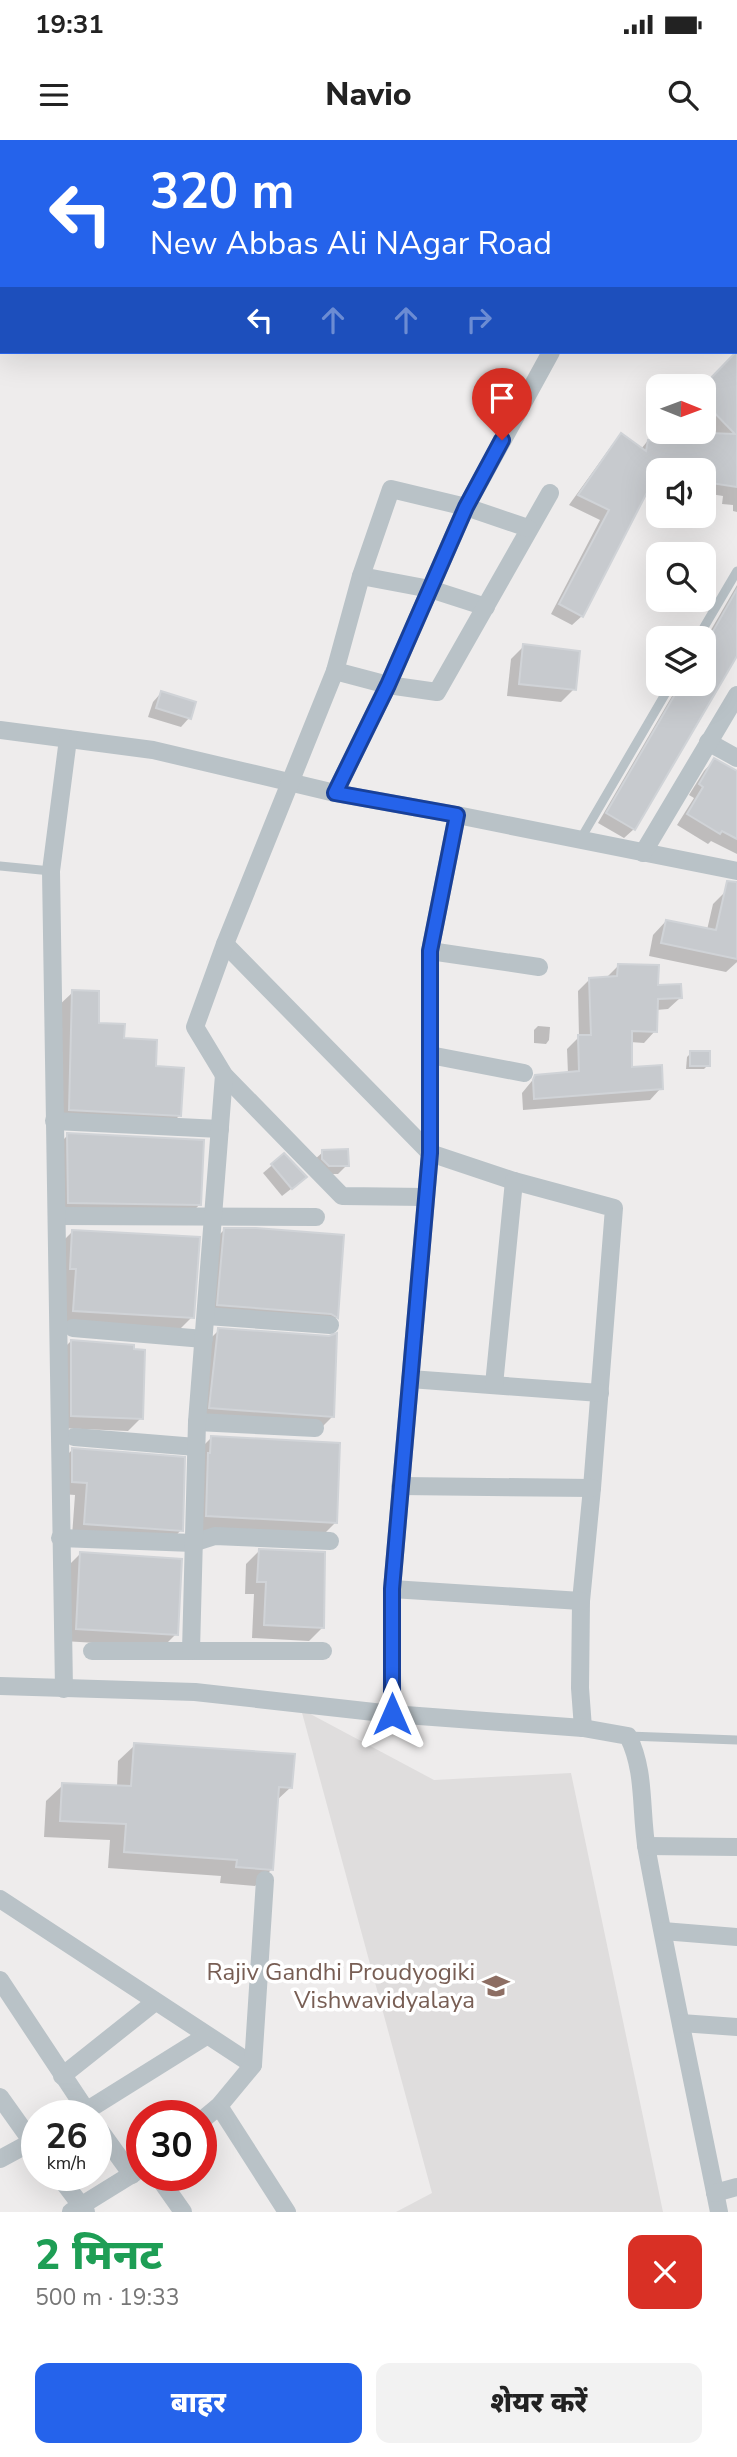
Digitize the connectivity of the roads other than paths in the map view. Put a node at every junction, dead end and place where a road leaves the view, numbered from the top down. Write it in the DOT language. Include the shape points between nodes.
graph roads {
  1 [pos="550,354"];
  2 [pos="550,493"];
  3 [pos="466,507"];
  4 [pos="528,528"];
  5 [pos="737,571"];
  6 [pos="361,576"];
  7 [pos="430,589"];
  8 [pos="486,607"];
  9 [pos="705,626"];
  10 [pos="335,671"];
  11 [pos="388,685"];
  12 [pos="737,695"];
  13 [pos="664,696"];
  14 [pos="731,717"];
  15 [pos="0,730"];
  16 [pos="68,739"];
  17 [pos="708,742"];
  18 [pos="737,758"];
  19 [pos="291,783"];
  20 [pos="335,793"];
  21 [pos="457,815"];
  22 [pos="579,841"];
  23 [pos="643,852"];
  24 [pos="0,866"];
  25 [pos="51,871"];
  26 [pos="737,871"];
  27 [pos="225,944"];
  28 [pos="430,951"];
  29 [pos="538,967"];
  30 [pos="430,1055"];
  31 [pos="524,1073"];
  32 [pos="224,1076"];
  33 [pos="54,1121"];
  34 [pos="220,1129"];
  35 [pos="430,1153"];
  36 [pos="514,1181"];
  37 [pos="426,1197"];
  38 [pos="214,1215"];
  39 [pos="57,1216"];
  40 [pos="316,1217"];
  41 [pos="207,1316"];
  42 [pos="330,1325"];
  43 [pos="73,1328"];
  44 [pos="204,1339"];
  45 [pos="410,1379"];
  46 [pos="494,1385"];
  47 [pos="600,1393"];
  48 [pos="197,1422"];
  49 [pos="315,1428"];
  50 [pos="74,1437"];
  51 [pos="196,1447"];
  52 [pos="401,1486"];
  53 [pos="592,1488"];
  54 [pos="61,1538"];
  55 [pos="330,1541"];
  56 [pos="193,1544"];
  57 [pos="392,1589"];
  58 [pos="581,1601"];
  59 [pos="92,1651"];
  60 [pos="191,1651"];
  61 [pos="323,1651"];
  62 [pos="0,1686"];
  63 [pos="64,1689"];
  64 [pos="392,1714"];
  65 [pos="583,1728"];
  66 [pos="628,1736"];
  67 [pos="737,1740"];
  68 [pos="646,1846"];
  69 [pos="737,1847"];
  70 [pos="265,1880"];
  71 [pos="0,1899"];
  72 [pos="663,1931"];
  73 [pos="737,1937"];
  74 [pos="0,1980"];
  75 [pos="155,2002"];
  76 [pos="681,2022"];
  77 [pos="737,2027"];
  78 [pos="206,2036"];
  79 [pos="253,2065"];
  80 [pos="62,2076"];
  81 [pos="0,2097"];
  82 [pos="77,2100"];
  83 [pos="112,2101"];
  84 [pos="219,2106"];
  85 [pos="21,2125"];
  86 [pos="112,2143"];
  87 [pos="21,2149"];
  88 [pos="0,2159"];
  89 [pos="126,2159"];
  90 [pos="126,2179"];
  91 [pos="737,2187"];
  92 [pos="68,2191"];
  93 [pos="168,2191"];
  94 [pos="715,2193"];
  95 [pos="80,2210"];
  96 [pos="183,2212"];
  97 [pos="287,2212"];
  98 [pos="719,2212"];
  1 -- 3 [label="street"];
  2 -- 4 [label="street"];
  3 -- 4 [label="street"];
  3 -- 6 [label="street" via="391,489"];
  3 -- 7 [label="street"];
  4 -- 8 [label="street"];
  5 -- 9 [label="lane"];
  6 -- 7 [label="street"];
  6 -- 10 [label="street"];
  7 -- 8 [label="street"];
  7 -- 11 [label="street"];
  8 -- 11 [label="street" via="437,692"];
  10 -- 11 [label="street"];
  10 -- 19 [label="street"];
  11 -- 20 [label="street"];
  12 -- 14 [label="street"];
  13 -- 22 [label="lane"];
  14 -- 17 [label="street"];
  15 -- 16 [label="street"];
  16 -- 19 [label="street" via="153,750"];
  16 -- 25 [label="street"];
  17 -- 18 [label="street"];
  17 -- 23 [label="street"];
  19 -- 20 [label="street"];
  19 -- 27 [label="street"];
  20 -- 21 [label="street"];
  21 -- 22 [label="street"];
  21 -- 28 [label="street"];
  22 -- 23 [label="street"];
  23 -- 26 [label="street"];
  24 -- 25 [label="lane"];
  25 -- 33 [label="street"];
  27 -- 32 [label="street" via="195,1027"];
  27 -- 35 [label="street"];
  28 -- 29 [label="street"];
  28 -- 30 [label="street"];
  30 -- 31 [label="street"];
  30 -- 35 [label="street"];
  32 -- 34 [label="street"];
  32 -- 37 [label="street" via="342,1196"];
  33 -- 34 [label="street"];
  33 -- 39 [label="street"];
  34 -- 38 [label="street"];
  35 -- 36 [label="street"];
  35 -- 37 [label="street"];
  36 -- 46 [label="street"];
  36 -- 47 [label="street" via="614,1208"];
  37 -- 45 [label="street"];
  38 -- 39 [label="street"];
  38 -- 40 [label="street"];
  38 -- 41 [label="street"];
  39 -- 54 [label="street"];
  41 -- 42 [label="street"];
  41 -- 44 [label="street"];
  43 -- 44 [label="street"];
  44 -- 48 [label="street"];
  45 -- 46 [label="street"];
  45 -- 52 [label="street"];
  46 -- 47 [label="street"];
  47 -- 53 [label="street"];
  48 -- 49 [label="street"];
  48 -- 51 [label="street"];
  50 -- 51 [label="street"];
  51 -- 56 [label="street"];
  52 -- 53 [label="street"];
  52 -- 57 [label="street"];
  53 -- 58 [label="street"];
  54 -- 56 [label="street"];
  54 -- 63 [label="street"];
  55 -- 56 [label="street" via="215,1536"];
  56 -- 60 [label="street"];
  57 -- 58 [label="street"];
  57 -- 64 [label="street"];
  58 -- 65 [label="street"];
  59 -- 60 [label="street"];
  60 -- 61 [label="street"];
  62 -- 63 [label="street"];
  63 -- 64 [label="street" via="195,1692"];
  64 -- 65 [label="street"];
  65 -- 66 [label="street"];
  66 -- 67 [label="lane"];
  66 -- 68 [label="street" via="638,1761"];
  68 -- 69 [label="street"];
  68 -- 72 [label="street"];
  70 -- 79 [label="street"];
  71 -- 75 [label="street"];
  72 -- 73 [label="street"];
  72 -- 76 [label="street"];
  74 -- 80 [label="street"];
  75 -- 78 [label="street"];
  75 -- 80 [label="street"];
  76 -- 77 [label="street"];
  76 -- 94 [label="street"];
  78 -- 79 [label="street"];
  78 -- 83 [label="street"];
  79 -- 84 [label="street"];
  80 -- 82 [label="street"];
  81 -- 85 [label="street"];
  84 -- 97 [label="street"];
  86 -- 89 [label="street"];
  87 -- 88 [label="street"];
  90 -- 95 [label="street"];
  91 -- 94 [label="street"];
  92 -- 95 [label="street"];
  93 -- 96 [label="street"];
  94 -- 98 [label="street"];
}
